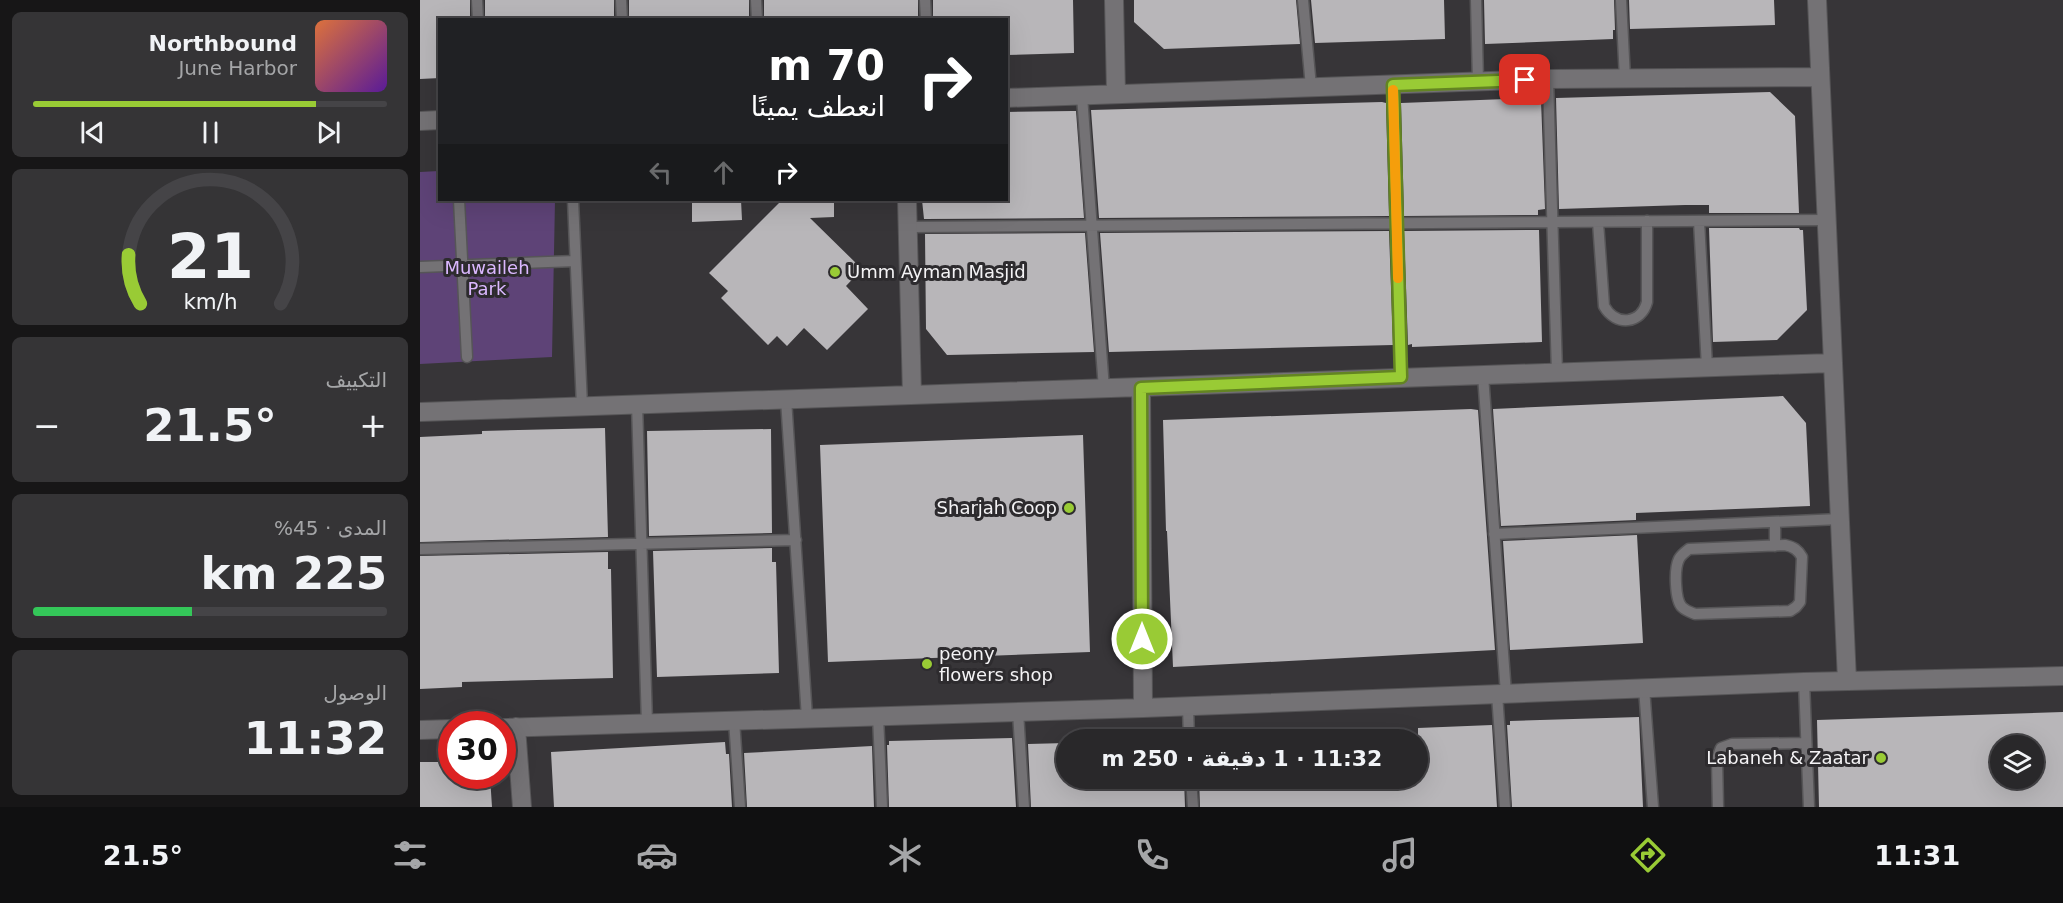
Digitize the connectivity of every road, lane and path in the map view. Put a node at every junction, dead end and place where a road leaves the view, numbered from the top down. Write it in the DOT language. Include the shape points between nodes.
graph roads {
  1 [pos="477,0"];
  2 [pos="621,0"];
  3 [pos="756,0"];
  4 [pos="925,0"];
  5 [pos="1114,0"];
  6 [pos="1303,0"];
  7 [pos="1476,0"];
  8 [pos="1621,0"];
  9 [pos="1817,0"];
  10 [pos="478,18"];
  11 [pos="622,18"];
  12 [pos="757,18"];
  13 [pos="926,18"];
  14 [pos="1819,77"];
  15 [pos="1625,78"];
  16 [pos="1548,79"];
  17 [pos="1478,81"];
  18 [pos="1393,85"];
  19 [pos="1311,87"];
  20 [pos="1116,93"];
  21 [pos="1082,96"];
  22 [pos="1008,98"];
  23 [pos="438,120"];
  24 [pos="420,121"];
  25 [pos="459,201"];
  26 [pos="573,201"];
  27 [pos="907,201"];
  28 [pos="1826,220"];
  29 [pos="1647,221"];
  30 [pos="1699,221"];
  31 [pos="1553,222"];
  32 [pos="1598,222"];
  33 [pos="1397,223"];
  34 [pos="1092,225"];
  35 [pos="908,227"];
  36 [pos="575,261"];
  37 [pos="462,265"];
  38 [pos="420,267"];
  39 [pos="467,357"];
  40 [pos="1832,363"];
  41 [pos="1707,367"];
  42 [pos="1557,372"];
  43 [pos="1483,375"];
  44 [pos="1401,377"];
  45 [pos="1141,388"];
  46 [pos="1104,389"];
  47 [pos="912,395"];
  48 [pos="786,399"];
  49 [pos="637,404"];
  50 [pos="582,406"];
  51 [pos="420,412"];
  52 [pos="1840,519"];
  53 [pos="1775,522"];
  54 [pos="1494,534"];
  55 [pos="796,540"];
  56 [pos="641,544"];
  57 [pos="1775,546"];
  58 [pos="420,549"];
  59 [pos="2063,676"];
  60 [pos="1847,681"];
  61 [pos="1804,682"];
  62 [pos="1644,688"];
  63 [pos="1502,694"];
  64 [pos="1188,706"];
  65 [pos="1143,708"];
  66 [pos="1018,712"];
  67 [pos="878,716"];
  68 [pos="807,718"];
  69 [pos="734,720"];
  70 [pos="647,723"];
  71 [pos="516,727"];
  72 [pos="438,729"];
  73 [pos="1189,729"];
  74 [pos="420,730"];
  75 [pos="1806,742"];
  76 [pos="516,770"];
  77 [pos="1192,789"];
  78 [pos="522,807"];
  79 [pos="740,807"];
  80 [pos="882,807"];
  81 [pos="1024,807"];
  82 [pos="1193,807"];
  83 [pos="1505,807"];
  84 [pos="1653,807"];
  85 [pos="1718,807"];
  86 [pos="1809,807"];
  1 -- 10 [label="lane"];
  2 -- 11 [label="lane"];
  3 -- 12 [label="lane"];
  4 -- 13 [label="lane"];
  5 -- 20 [label="street"];
  6 -- 19 [label="lane"];
  7 -- 17 [label="lane"];
  8 -- 15 [label="lane"];
  9 -- 14 [label="street"];
  14 -- 15 [label="street"];
  14 -- 28 [label="street"];
  15 -- 16 [label="street"];
  16 -- 17 [label="street"];
  16 -- 31 [label="lane"];
  17 -- 18 [label="street"];
  18 -- 19 [label="street"];
  18 -- 33 [label="lane"];
  19 -- 20 [label="street"];
  20 -- 21 [label="street"];
  21 -- 22 [label="street"];
  21 -- 34 [label="lane"];
  23 -- 24 [label="street"];
  25 -- 37 [label="lane"];
  26 -- 36 [label="lane"];
  27 -- 35 [label="street"];
  28 -- 30 [label="lane"];
  28 -- 40 [label="street"];
  29 -- 30 [label="lane"];
  29 -- 32 [label="lane"];
  29 -- 32 [label="lane" via="1647,302 1639,316 1623,321 1609,314 1604,306"];
  30 -- 41 [label="lane"];
  31 -- 32 [label="lane"];
  31 -- 33 [label="lane"];
  31 -- 42 [label="lane"];
  33 -- 34 [label="lane"];
  33 -- 44 [label="lane"];
  34 -- 35 [label="lane"];
  34 -- 46 [label="lane"];
  35 -- 47 [label="street"];
  36 -- 37 [label="lane"];
  36 -- 50 [label="lane"];
  37 -- 38 [label="lane"];
  37 -- 39 [label="lane"];
  40 -- 41 [label="street"];
  40 -- 52 [label="street"];
  41 -- 42 [label="street"];
  42 -- 43 [label="street"];
  43 -- 44 [label="street"];
  43 -- 54 [label="lane"];
  44 -- 45 [label="street"];
  45 -- 46 [label="street"];
  45 -- 65 [label="street"];
  46 -- 47 [label="street"];
  47 -- 48 [label="street"];
  48 -- 49 [label="street"];
  48 -- 55 [label="lane"];
  49 -- 50 [label="street"];
  49 -- 56 [label="lane"];
  50 -- 51 [label="street"];
  52 -- 53 [label="lane"];
  52 -- 60 [label="street"];
  53 -- 54 [label="lane"];
  53 -- 57 [label="lane"];
  54 -- 63 [label="lane"];
  55 -- 56 [label="lane"];
  55 -- 68 [label="lane"];
  56 -- 58 [label="lane"];
  56 -- 70 [label="lane"];
  57 -- 57 [label="lane" via="1689,549 1677,564 1678,602 1695,614 1796,608 1800,602 1802,558 1792,547"];
  59 -- 60 [label="street"];
  60 -- 61 [label="street"];
  61 -- 62 [label="street"];
  61 -- 75 [label="lane"];
  62 -- 63 [label="street"];
  62 -- 84 [label="lane"];
  63 -- 64 [label="street"];
  63 -- 83 [label="lane"];
  64 -- 65 [label="street"];
  64 -- 73 [label="lane"];
  65 -- 66 [label="street"];
  66 -- 67 [label="street"];
  66 -- 81 [label="lane"];
  67 -- 68 [label="street"];
  67 -- 80 [label="lane"];
  68 -- 69 [label="street"];
  69 -- 70 [label="street"];
  69 -- 79 [label="lane"];
  70 -- 71 [label="street"];
  72 -- 74 [label="street"];
  75 -- 85 [label="lane" via="1732,744 1721,748 1717,759"];
  75 -- 86 [label="lane"];
  76 -- 78 [label="street"];
  77 -- 82 [label="lane"];
}
